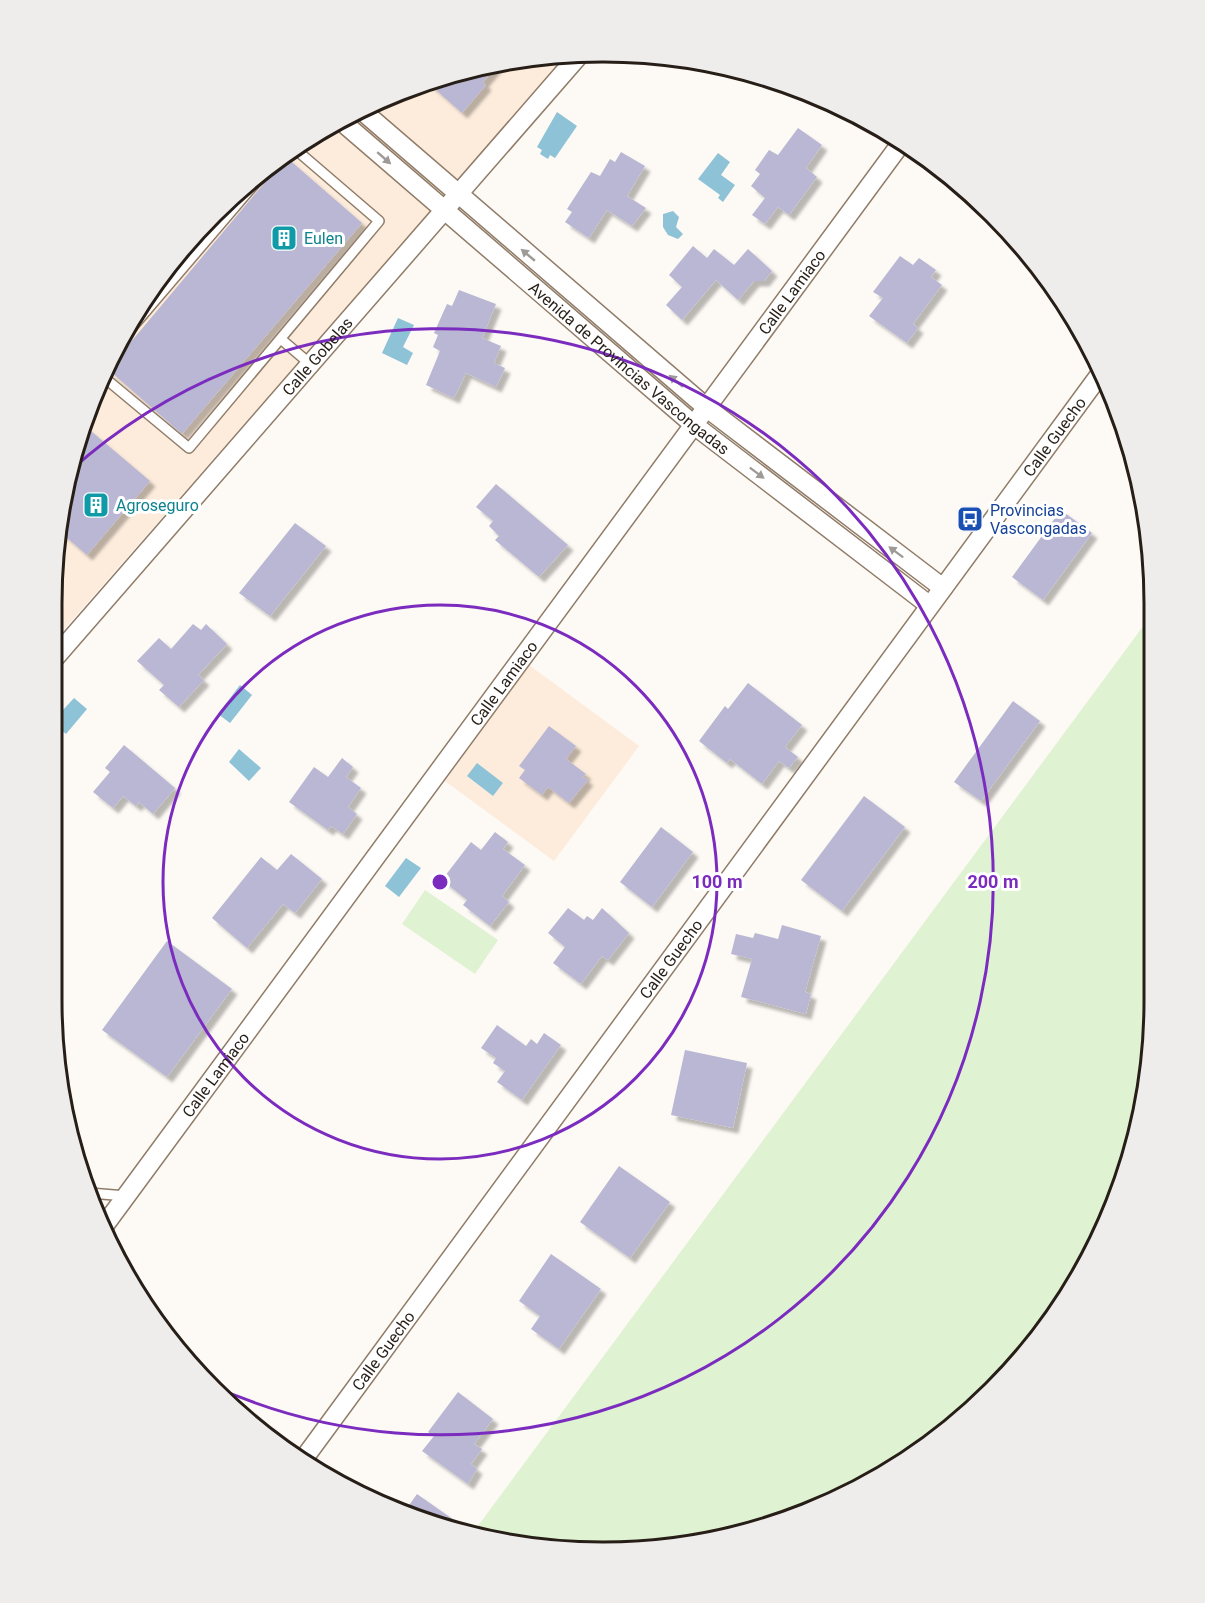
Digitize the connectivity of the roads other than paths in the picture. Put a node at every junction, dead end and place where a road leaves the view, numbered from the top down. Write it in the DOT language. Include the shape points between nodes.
graph roads {
  1 [pos="571,63"];
  2 [pos="367,115"];
  3 [pos="347,126"];
  4 [pos="897,149"];
  5 [pos="301,154"];
  6 [pos="457,194"];
  7 [pos="238,203"];
  8 [pos="443,210"];
  9 [pos="151,305"];
  10 [pos="282,340"];
  11 [pos="309,363"];
  12 [pos="1096,380"];
  13 [pos="109,381"];
  14 [pos="706,408"];
  15 [pos="694,425"];
  16 [pos="943,588"];
  17 [pos="929,605"];
  18 [pos="62,649"];
  19 [pos="98,1194"];
  20 [pos="126,1196"];
  21 [pos="108,1220"];
  22 [pos="308,1454"];
  1 -- 6 [label="street, Calle Gobelas"];
  2 -- 6 [label="street, Avenida de Provincias Vascongadas"];
  3 -- 8 [label="street, Avenida de Provincias Vascongadas, one-way"];
  4 -- 14 [label="street, Calle Lamiaco"];
  5 -- 10 [label="lane" via="380,221"];
  6 -- 8 [label="street, Calle Gobelas"];
  14 -- 6 [label="street, Avenida de Provincias Vascongadas, one-way"];
  7 -- 9 [label="lane"];
  8 -- 11 [label="street, Calle Gobelas"];
  8 -- 15 [label="street, Avenida de Provincias Vascongadas"];
  10 -- 11 [label="lane"];
  10 -- 13 [label="lane" via="189,448"];
  11 -- 18 [label="street, Calle Gobelas"];
  12 -- 16 [label="street, Calle Guecho"];
  14 -- 15 [label="street, Calle Lamiaco"];
  16 -- 14 [label="street, Avenida de Provincias Vascongadas, one-way"];
  15 -- 17 [label="street, Avenida de Provincias Vascongadas, one-way"];
  15 -- 20 [label="street, Calle Lamiaco"];
  16 -- 17 [label="street, Calle Guecho"];
  17 -- 22 [label="street, Calle Guecho"];
  19 -- 20 [label="lane"];
  20 -- 21 [label="street, Calle Lamiaco"];
}
